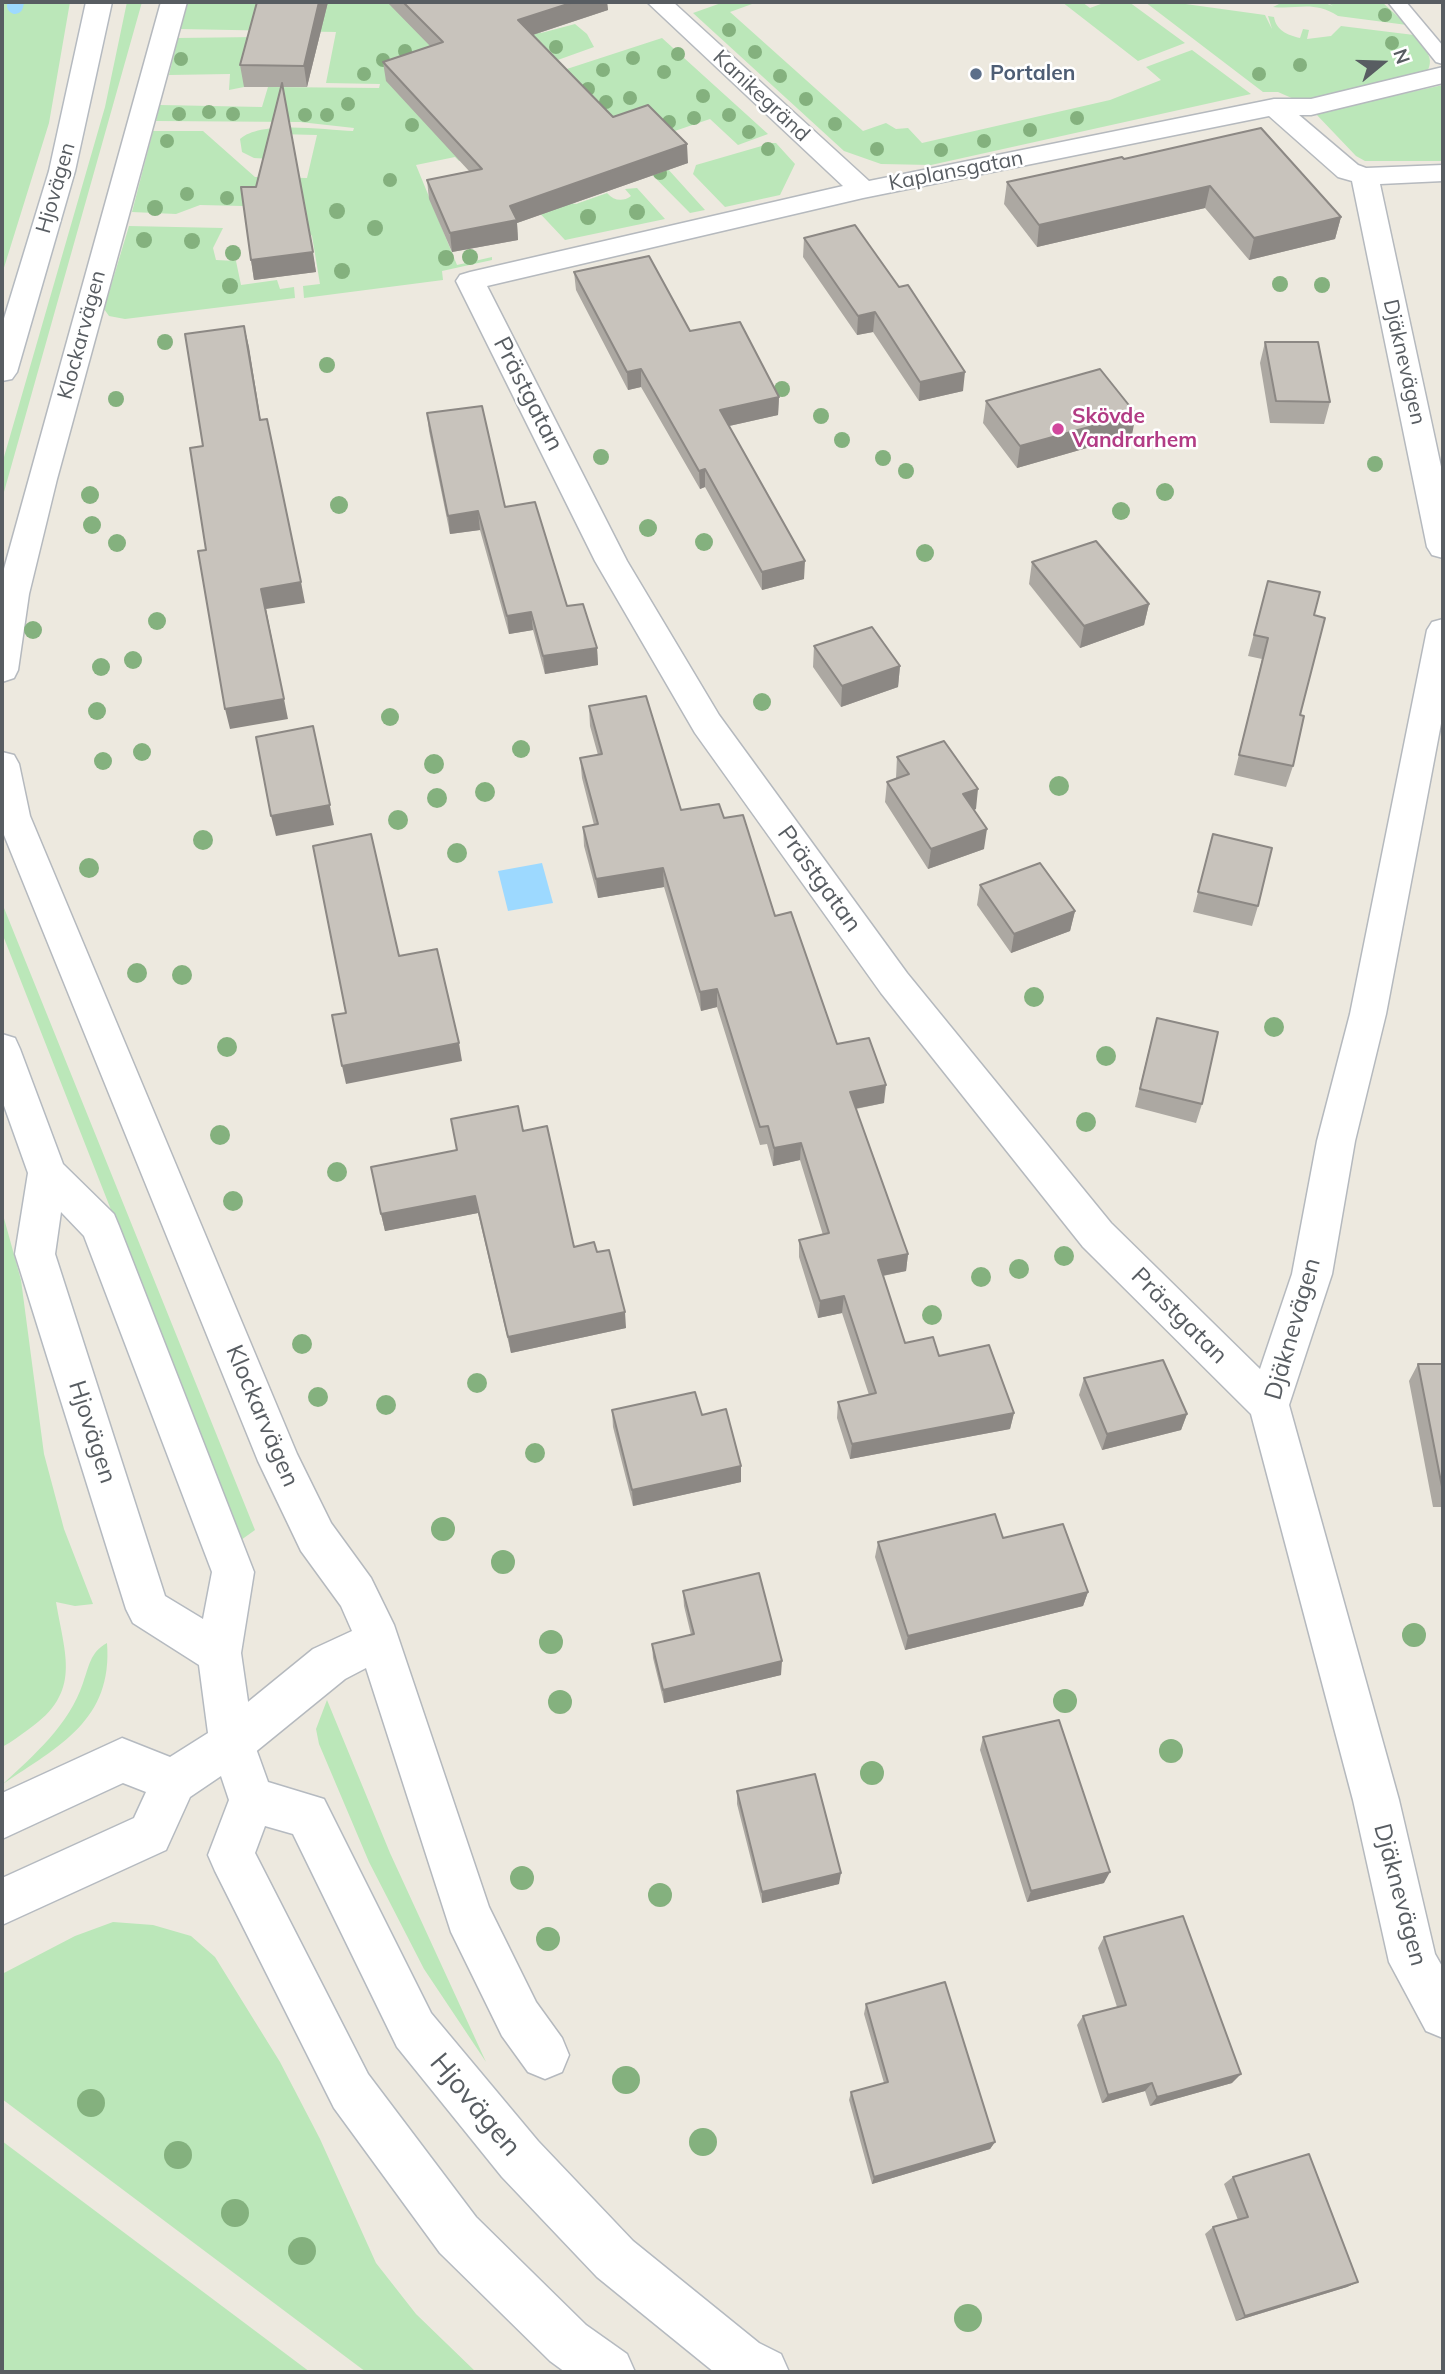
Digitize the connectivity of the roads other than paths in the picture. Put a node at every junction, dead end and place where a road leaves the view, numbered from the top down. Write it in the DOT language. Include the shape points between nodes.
graph roads {
  1 [pos="99,2"];
  2 [pos="173,2"];
  3 [pos="659,2"];
  4 [pos="1397,2"];
  5 [pos="1443,58"];
  6 [pos="1443,75"];
  7 [pos="1274,107"];
  8 [pos="1443,173"];
  9 [pos="1365,176"];
  10 [pos="863,190"];
  11 [pos="471,281"];
  12 [pos="2,372"];
  13 [pos="1443,547"];
  14 [pos="1443,630"];
  15 [pos="2,670"];
  16 [pos="2,764"];
  17 [pos="2,1049"];
  18 [pos="47,1172"];
  19 [pos="1269,1405"];
  20 [pos="379,1640"];
  21 [pos="219,1653"];
  22 [pos="232,1743"];
  23 [pos="174,1781"];
  24 [pos="252,1800"];
  25 [pos="2,1816"];
  26 [pos="2,1902"];
  27 [pos="1443,2014"];
  28 [pos="545,2055"];
  29 [pos="609,2372"];
  30 [pos="763,2372"];
  1 -- 12 [label="street, Hjovägen" via="62,171"];
  2 -- 15 [label="street, Klockarvägen" via="42,478 13,594"];
  3 -- 10 [label="street, Kanikegränd"];
  4 -- 5 [label="lane"];
  6 -- 7 [label="street, Kaplansgatan" via="1311,107"];
  7 -- 9 [label="street" via="1333,160"];
  7 -- 10 [label="street, Kaplansgatan"];
  8 -- 9 [label="street"];
  9 -- 13 [label="street, Djäknevägen"];
  10 -- 11 [label="street, Kaplansgatan"];
  11 -- 19 [label="street, Prästgatan" via="611,561 707,724 894,983 1097,1235"];
  14 -- 19 [label="street, Djäknevägen" via="1312,1275"];
  16 -- 20 [label="street, Klockarvägen" via="13,816 279,1461 316,1537 356,1592"];
  17 -- 18 [label="street, Hjovägen"];
  18 -- 21 [label="street, Hjovägen" via="100,1226 233,1572"];
  18 -- 21 [label="street, Hjovägen" via="35,1254 148,1609"];
  19 -- 27 [label="street, Djäknevägen" via="1376,1800 1413,1962"];
  20 -- 22 [label="street" via="329,1664"];
  20 -- 28 [label="street, Klockarvägen" via="468,1915 519,2019"];
  21 -- 22 [label="street, Hjovägen"];
  22 -- 23 [label="street"];
  22 -- 24 [label="street, Hjovägen"];
  23 -- 25 [label="street" via="122,1760"];
  23 -- 26 [label="street" via="150,1834"];
  24 -- 29 [label="street" via="231,1855 351,2091 458,2235 568,2343"];
  24 -- 30 [label="street, Hjovägen" via="308,1815 414,2030 520,2160 615,2259 741,2361"];
}
